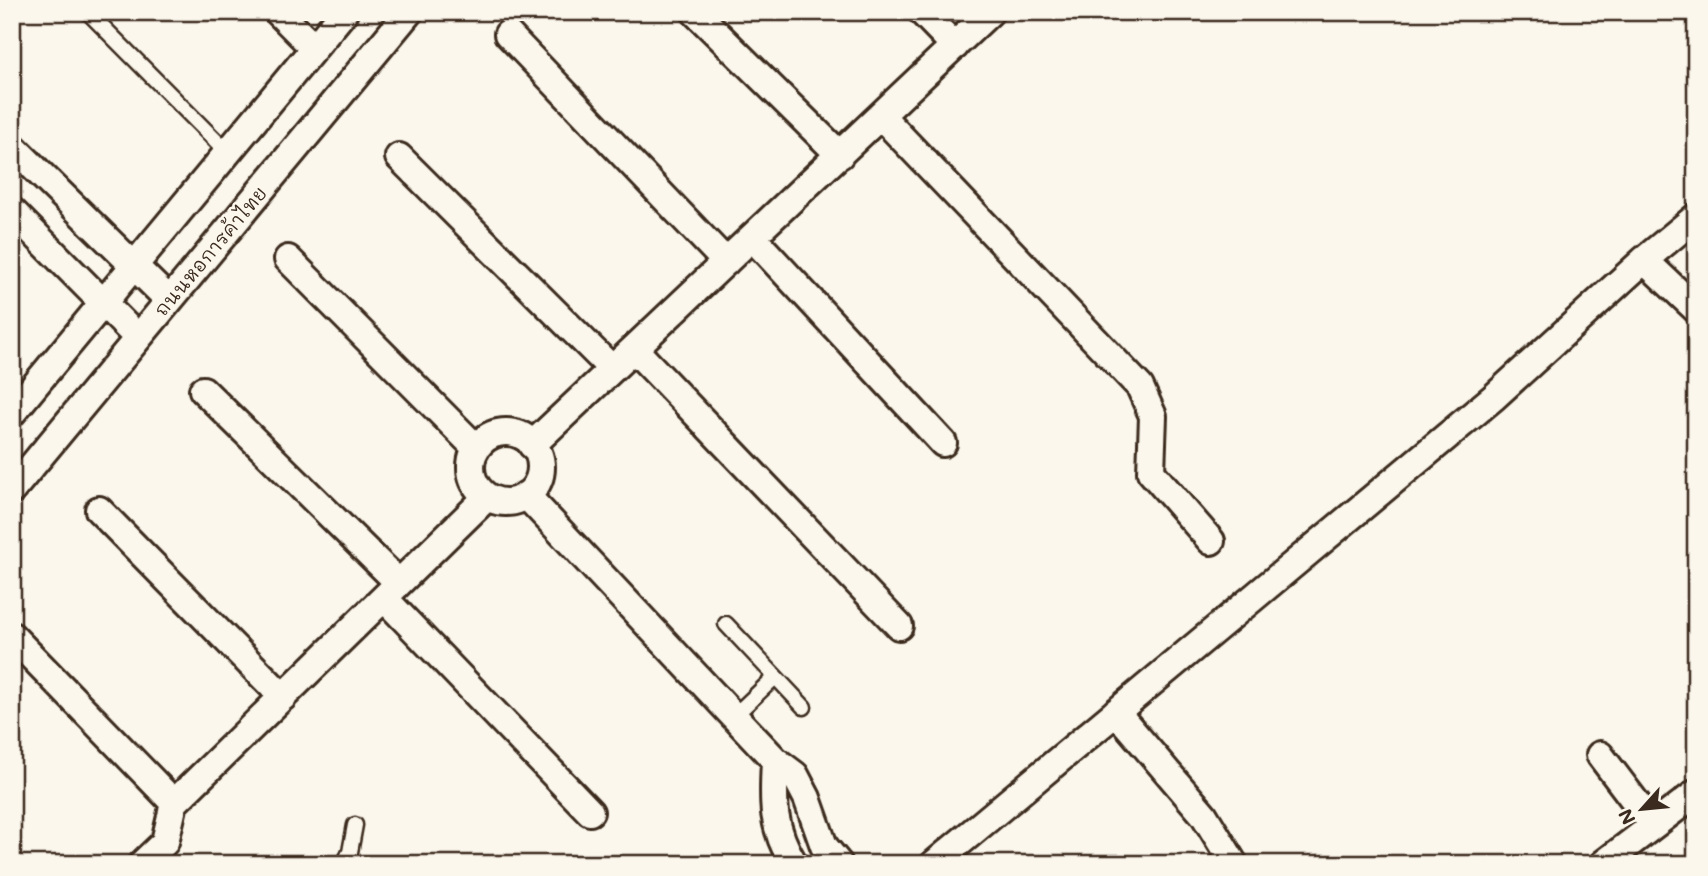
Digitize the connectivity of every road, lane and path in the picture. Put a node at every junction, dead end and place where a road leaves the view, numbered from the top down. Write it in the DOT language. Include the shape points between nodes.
graph roads {
  1 [pos="88,12"];
  2 [pos="278,12"];
  3 [pos="344,12"];
  4 [pos="409,12"];
  5 [pos="695,12"];
  6 [pos="922,12"];
  7 [pos="990,12"];
  8 [pos="508,34"];
  9 [pos="955,46"];
  10 [pos="314,48"];
  11 [pos="881,116"];
  12 [pos="12,146"];
  13 [pos="229,153"];
  14 [pos="840,155"];
  15 [pos="399,157"];
  16 [pos="12,211"];
  17 [pos="1696,217"];
  18 [pos="752,237"];
  19 [pos="288,259"];
  20 [pos="1644,260"];
  21 [pos="726,262"];
  22 [pos="133,267"];
  23 [pos="169,300"];
  24 [pos="102,302"];
  25 [pos="1696,309"];
  26 [pos="138,338"];
  27 [pos="634,349"];
  28 [pos="612,369"];
  29 [pos="203,390"];
  30 [pos="12,413"];
  31 [pos="943,443"];
  32 [pos="532,444"];
  33 [pos="476,448"];
  34 [pos="12,490"];
  35 [pos="526,495"];
  36 [pos="487,497"];
  37 [pos="99,510"];
  38 [pos="1211,541"];
  39 [pos="392,590"];
  40 [pos="726,625"];
  41 [pos="899,626"];
  42 [pos="12,636"];
  43 [pos="775,677"];
  44 [pos="283,697"];
  45 [pos="804,707"];
  46 [pos="1116,712"];
  47 [pos="734,716"];
  48 [pos="1600,755"];
  49 [pos="775,760"];
  50 [pos="1696,793"];
  51 [pos="174,803"];
  52 [pos="590,812"];
  53 [pos="355,825"];
  54 [pos="1653,825"];
  55 [pos="1228,862"];
  56 [pos="142,864"];
  57 [pos="344,864"];
  58 [pos="794,864"];
  59 [pos="839,864"];
  60 [pos="934,864"];
  61 [pos="1603,864"];
  1 -- 13 [label="lane"];
  2 -- 10 [label="street"];
  3 -- 10 [label="street"];
  4 -- 23 [label="street, ถนนหอการค้าไทย"];
  5 -- 14 [label="street"];
  6 -- 9 [label="street"];
  7 -- 9 [label="street"];
  8 -- 21 [label="street"];
  9 -- 11 [label="street"];
  10 -- 13 [label="street"];
  11 -- 14 [label="street"];
  11 -- 38 [label="street" via="1140,387 1153,416 1152,472"];
  12 -- 22 [label="street"];
  13 -- 22 [label="street"];
  14 -- 18 [label="street"];
  15 -- 28 [label="street"];
  16 -- 24 [label="street"];
  17 -- 20 [label="street"];
  18 -- 21 [label="street"];
  18 -- 31 [label="street"];
  19 -- 33 [label="street"];
  20 -- 25 [label="street"];
  20 -- 46 [label="street" via="1494,397"];
  21 -- 27 [label="street"];
  22 -- 23 [label="street"];
  22 -- 24 [label="street"];
  23 -- 26 [label="street, ถนนหอการค้าไทย"];
  24 -- 26 [label="street"];
  24 -- 30 [label="street"];
  26 -- 34 [label="street, ถนนหอการค้าไทย"];
  27 -- 28 [label="street"];
  27 -- 41 [label="street"];
  28 -- 32 [label="street"];
  29 -- 39 [label="street"];
  32 -- 33 [label="street" via="517,433 505,432 483,440"];
  32 -- 35 [label="street" via="541,471"];
  33 -- 36 [label="street" via="471,458 473,480"];
  35 -- 36 [label="street" via="510,502"];
  35 -- 47 [label="street"];
  36 -- 39 [label="street"];
  37 -- 44 [label="street"];
  39 -- 44 [label="street"];
  39 -- 52 [label="street"];
  40 -- 43 [label="lane"];
  42 -- 51 [label="street"];
  43 -- 45 [label="lane"];
  43 -- 47 [label="lane"];
  44 -- 51 [label="street"];
  46 -- 55 [label="street" via="1205,815"];
  46 -- 60 [label="street"];
  47 -- 49 [label="street"];
  48 -- 54 [label="street"];
  49 -- 58 [label="street" via="773,807 782,844"];
  49 -- 59 [label="street" via="795,775 824,846"];
  50 -- 54 [label="street"];
  51 -- 56 [label="street" via="165,842"];
  53 -- 57 [label="lane"];
  54 -- 61 [label="street"];
}
